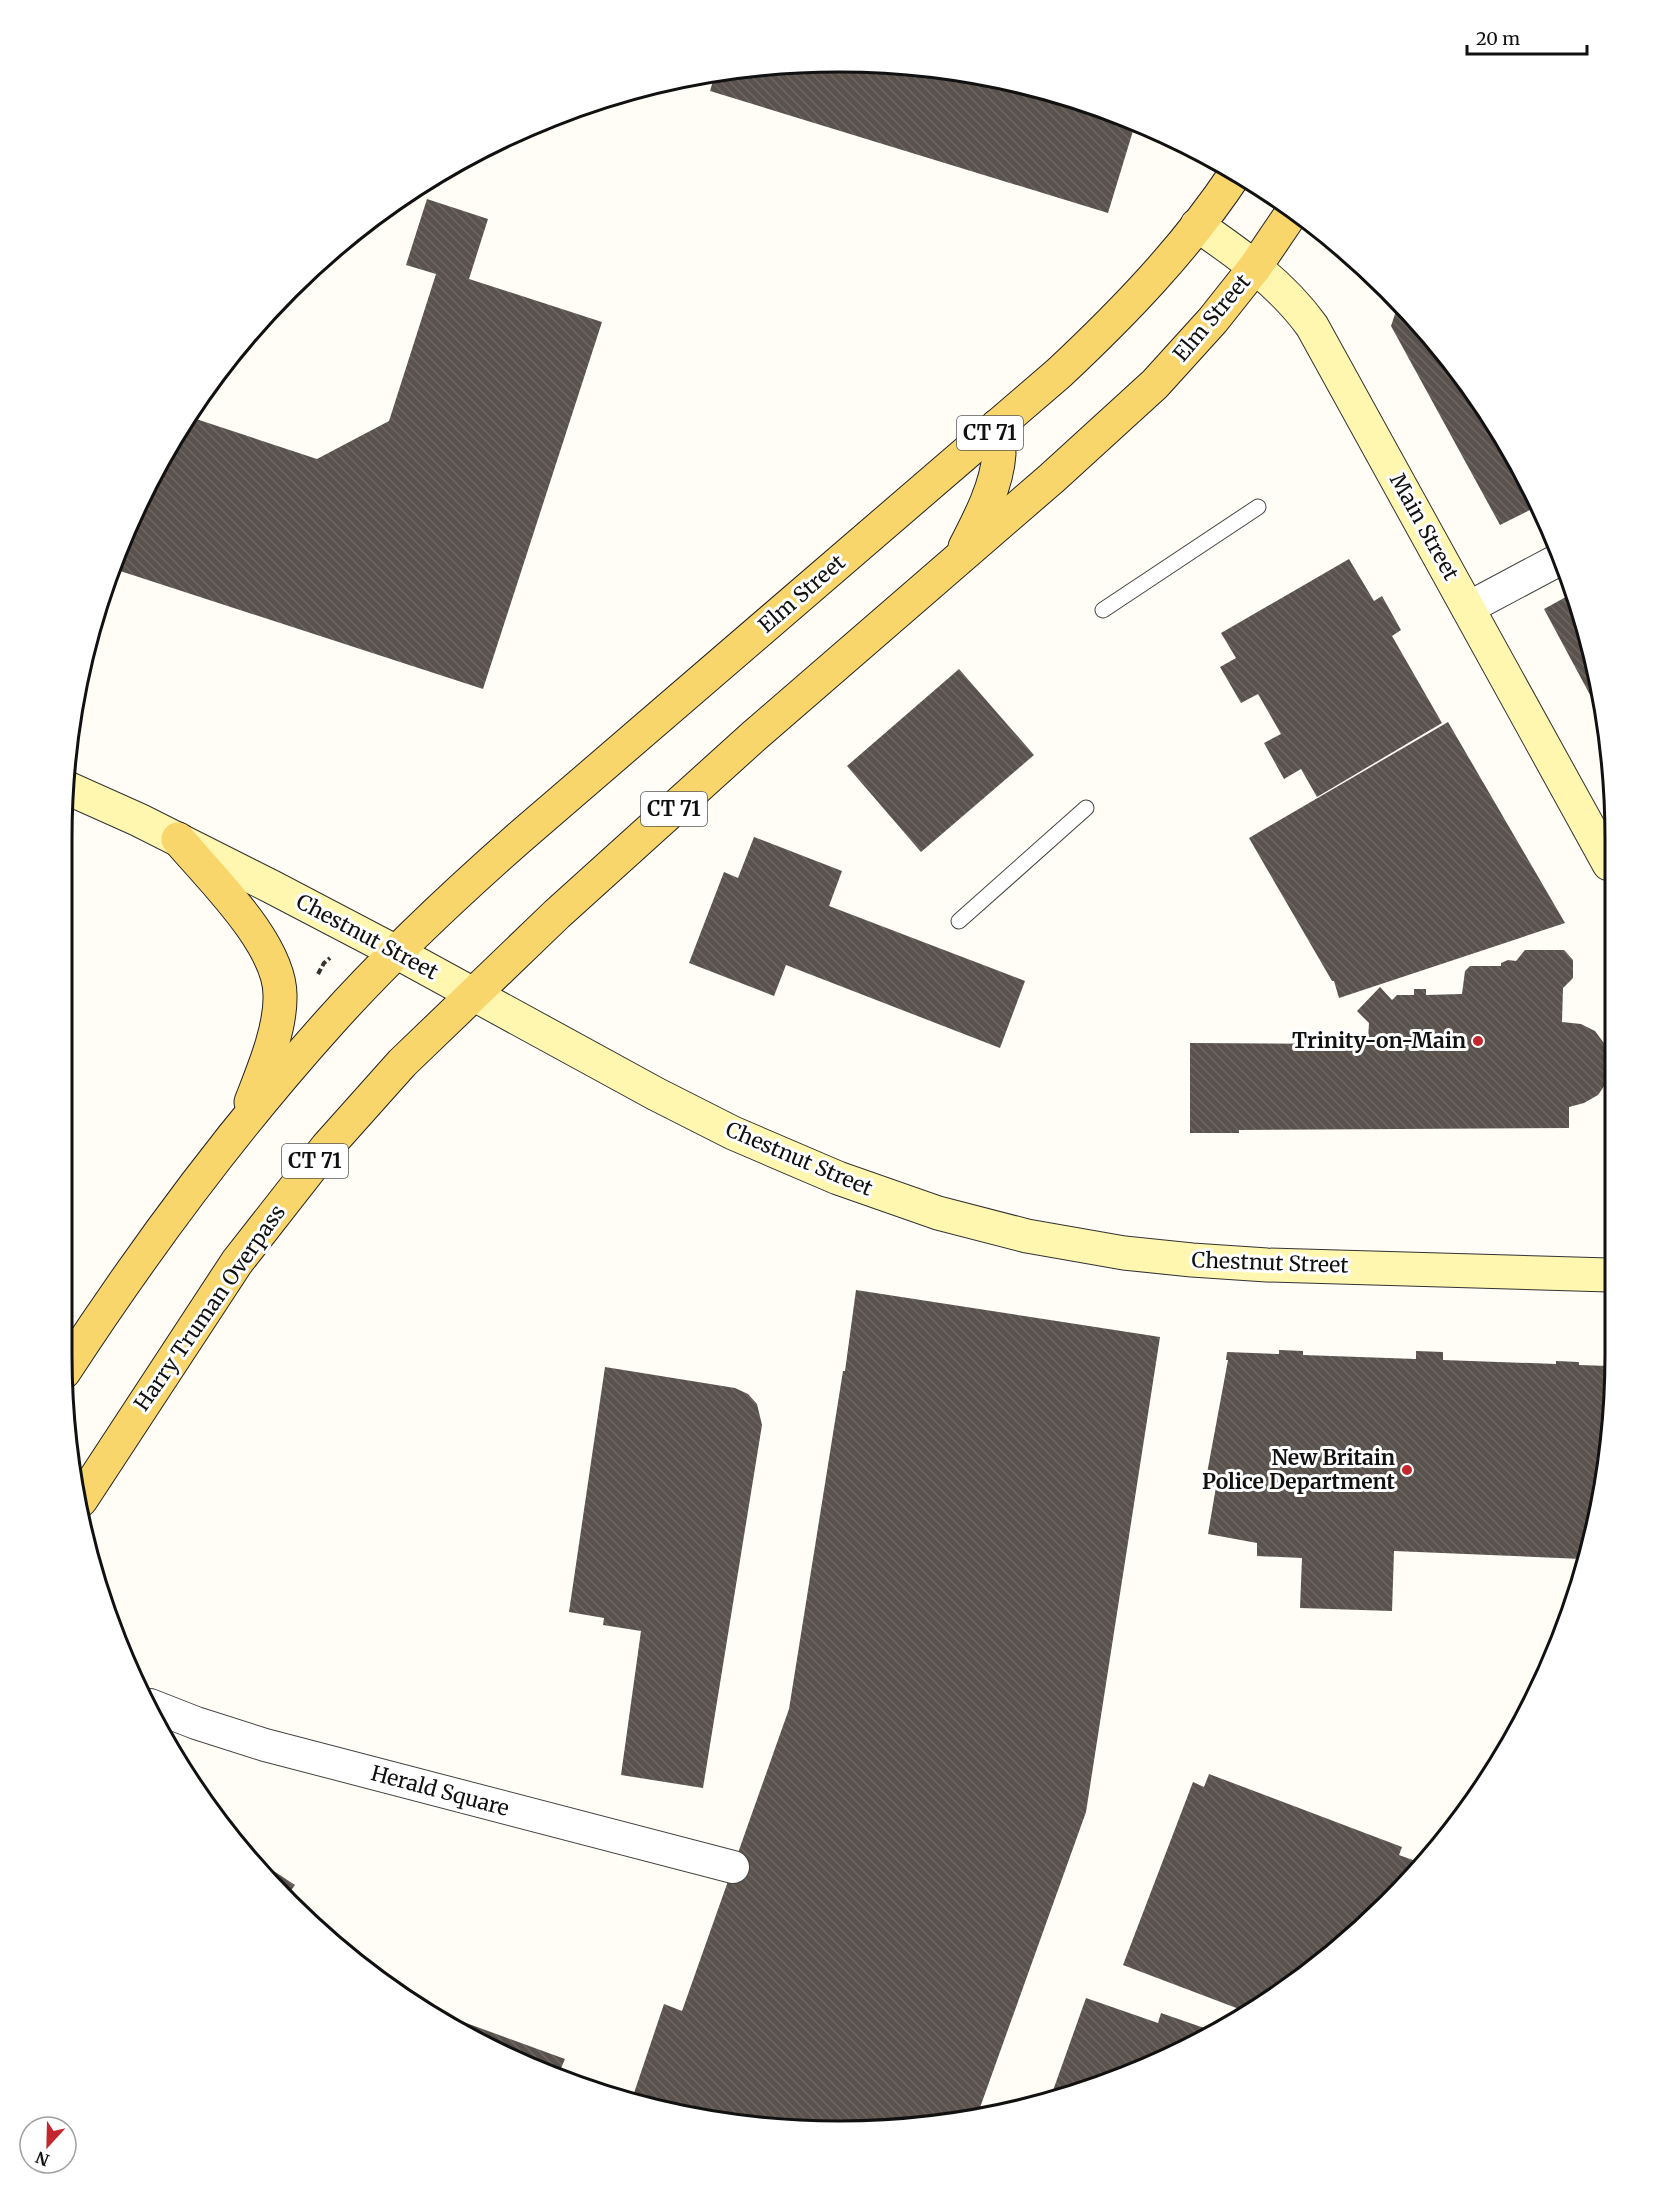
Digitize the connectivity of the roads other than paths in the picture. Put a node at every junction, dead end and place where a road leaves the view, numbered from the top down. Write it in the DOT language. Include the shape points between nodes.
graph roads {
  1 [pos="1230,180"];
  2 [pos="1288,218"];
  3 [pos="1197,225"];
  4 [pos="1255,267"];
  5 [pos="998,426"];
  6 [pos="1258,507"];
  7 [pos="959,559"];
  8 [pos="1553,563"];
  9 [pos="1468,608"];
  10 [pos="1103,610"];
  11 [pos="74,791"];
  12 [pos="1086,808"];
  13 [pos="178,839"];
  14 [pos="1605,857"];
  15 [pos="959,921"];
  16 [pos="398,953"];
  17 [pos="472,994"];
  18 [pos="242,1127"];
  19 [pos="1605,1275"];
  20 [pos="72,1359"];
  21 [pos="85,1493"];
  22 [pos="159,1708"];
  23 [pos="733,1867"];
  1 -- 3 [label="main road, CT 71"];
  2 -- 4 [label="main road, CT 71"];
  3 -- 4 [label="street, Main Street"];
  3 -- 5 [label="main road, Elm Street / CT 71" via="1132,303"];
  4 -- 7 [label="main road, Elm Street / CT 71" via="1155,384"];
  4 -- 9 [label="street, Main Street" via="1286,295 1321,340"];
  5 -- 7 [label="main road" via="999,456 993,480"];
  5 -- 16 [label="main road, Elm Street / CT 71" via="520,837"];
  6 -- 10 [label="lane"];
  7 -- 17 [label="main road, Elm Street / CT 71" via="754,736"];
  8 -- 9 [label="street"];
  9 -- 14 [label="street, Main Street"];
  11 -- 13 [label="street, Chestnut Street"];
  12 -- 15 [label="lane"];
  13 -- 16 [label="street, Chestnut Street"];
  13 -- 18 [label="main road" via="268,950 279,980 280,1007 275,1029"];
  16 -- 17 [label="street, Chestnut Street"];
  16 -- 18 [label="main road, CT 71" via="328,1024"];
  17 -- 19 [label="street, Chestnut Street" via="771,1151 965,1221 1093,1248 1192,1260"];
  17 -- 21 [label="main road, Harry Truman Overpass / CT 71" via="424,1039 327,1147 237,1262"];
  18 -- 20 [label="main road, CT 71" via="110,1301"];
  22 -- 23 [label="street, Herald Square" via="265,1745"];
}
